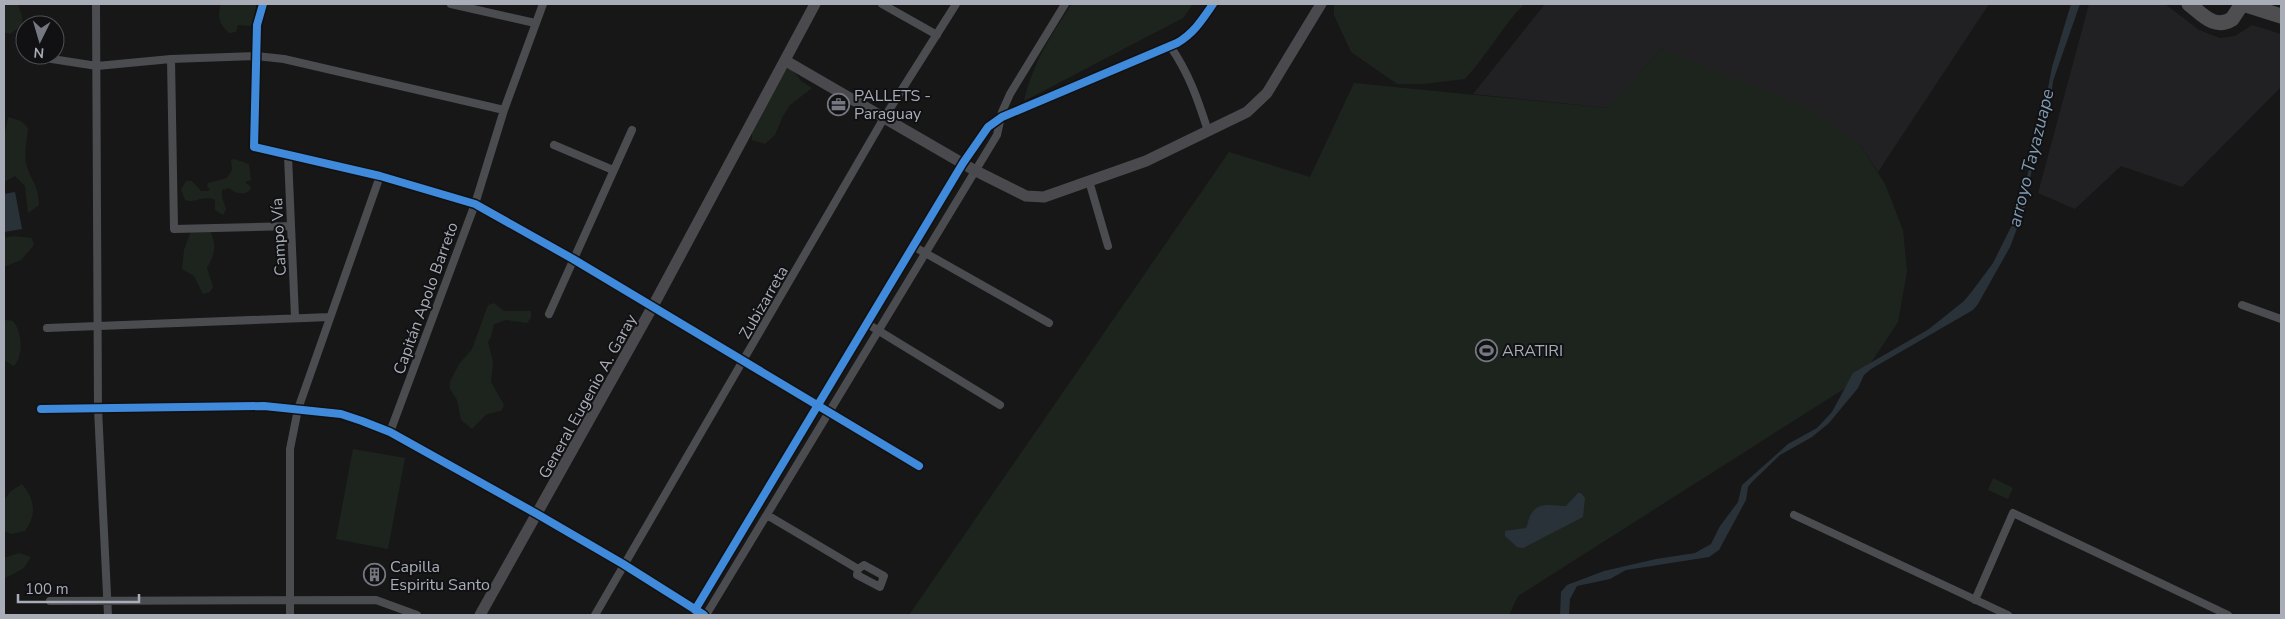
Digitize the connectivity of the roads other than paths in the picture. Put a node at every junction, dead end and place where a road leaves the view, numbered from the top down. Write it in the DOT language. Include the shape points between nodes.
graph roads {
  1 [pos="96,4"];
  2 [pos="263,4"];
  3 [pos="451,4"];
  4 [pos="543,4"];
  5 [pos="815,4"];
  6 [pos="882,4"];
  7 [pos="956,4"];
  8 [pos="1065,4"];
  9 [pos="1213,4"];
  10 [pos="1321,4"];
  11 [pos="2189,4"];
  12 [pos="2243,4"];
  13 [pos="2274,4"];
  14 [pos="2281,6"];
  15 [pos="2281,16"];
  16 [pos="535,23"];
  17 [pos="937,35"];
  18 [pos="1170,46"];
  19 [pos="256,56"];
  20 [pos="171,59"];
  21 [pos="65,61"];
  22 [pos="786,61"];
  23 [pos="97,66"];
  24 [pos="504,110"];
  25 [pos="1002,117"];
  26 [pos="884,118"];
  27 [pos="632,130"];
  28 [pos="1208,131"];
  29 [pos="554,145"];
  30 [pos="288,156"];
  31 [pos="962,163"];
  32 [pos="613,170"];
  33 [pos="974,170"];
  34 [pos="380,176"];
  35 [pos="1089,181"];
  36 [pos="475,204"];
  37 [pos="291,226"];
  38 [pos="913,246"];
  39 [pos="1108,246"];
  40 [pos="924,253"];
  41 [pos="573,259"];
  42 [pos="2242,305"];
  43 [pos="653,306"];
  44 [pos="549,314"];
  45 [pos="295,317"];
  46 [pos="330,317"];
  47 [pos="2281,319"];
  48 [pos="866,323"];
  49 [pos="1049,323"];
  50 [pos="98,326"];
  51 [pos="47,328"];
  52 [pos="878,330"];
  53 [pos="744,362"];
  54 [pos="817,404"];
  55 [pos="1000,405"];
  56 [pos="42,409"];
  57 [pos="98,409"];
  58 [pos="298,409"];
  59 [pos="829,411"];
  60 [pos="390,432"];
  61 [pos="919,466"];
  62 [pos="537,514"];
  63 [pos="767,515"];
  64 [pos="1794,515"];
  65 [pos="623,564"];
  66 [pos="858,569"];
  67 [pos="290,599"];
  68 [pos="108,600"];
  69 [pos="1975,600"];
  70 [pos="50,601"];
  71 [pos="696,610"];
  72 [pos="108,615"];
  73 [pos="290,615"];
  74 [pos="417,615"];
  75 [pos="480,615"];
  76 [pos="595,615"];
  77 [pos="705,615"];
  78 [pos="2008,615"];
  79 [pos="2228,615"];
  1 -- 23 [label="street"];
  2 -- 19 [label="street"];
  3 -- 16 [label="street"];
  4 -- 16 [label="street, Capitán Apolo Barreto"];
  5 -- 22 [label="street, General Eugenio A. Garay"];
  6 -- 17 [label="street"];
  7 -- 17 [label="street, Zubizarreta"];
  8 -- 25 [label="street" via="1010,94"];
  9 -- 18 [label="street" via="1188,36"];
  10 -- 28 [label="street" via="1267,93 1247,112"];
  11 -- 12 [label="highway" via="2210,21 2218,23 2232,19"];
  12 -- 15 [label="highway"];
  13 -- 14 [label="highway"];
  16 -- 24 [label="street, Capitán Apolo Barreto"];
  17 -- 26 [label="street, Zubizarreta"];
  18 -- 25 [label="street"];
  18 -- 28 [label="street" via="1195,88"];
  19 -- 20 [label="street"];
  19 -- 24 [label="street" via="284,58"];
  19 -- 30 [label="street" via="254,148"];
  20 -- 23 [label="street"];
  20 -- 37 [label="street" via="174,229"];
  21 -- 23 [label="street"];
  22 -- 26 [label="street"];
  22 -- 43 [label="street, General Eugenio A. Garay"];
  23 -- 50 [label="street"];
  24 -- 36 [label="street, Capitán Apolo Barreto"];
  25 -- 31 [label="street" via="988,127"];
  25 -- 33 [label="street" via="997,135"];
  26 -- 31 [label="street"];
  26 -- 53 [label="street, Zubizarreta"];
  27 -- 32 [label="street"];
  28 -- 35 [label="street" via="1146,161"];
  29 -- 32 [label="street"];
  30 -- 34 [label="street"];
  30 -- 37 [label="street, Campo Vía"];
  31 -- 33 [label="street"];
  31 -- 38 [label="street"];
  32 -- 41 [label="street"];
  33 -- 35 [label="street" via="1026,196 1035,197"];
  33 -- 40 [label="street"];
  34 -- 36 [label="street"];
  34 -- 46 [label="street"];
  35 -- 39 [label="street"];
  36 -- 41 [label="street"];
  36 -- 60 [label="street, Capitán Apolo Barreto"];
  37 -- 45 [label="street, Campo Vía"];
  38 -- 40 [label="street"];
  38 -- 48 [label="street"];
  40 -- 49 [label="street"];
  40 -- 52 [label="street"];
  41 -- 43 [label="street"];
  41 -- 44 [label="street"];
  42 -- 47 [label="street"];
  43 -- 53 [label="street"];
  43 -- 62 [label="street, General Eugenio A. Garay"];
  45 -- 46 [label="street"];
  45 -- 50 [label="street"];
  46 -- 58 [label="street"];
  48 -- 52 [label="street"];
  48 -- 54 [label="street"];
  50 -- 51 [label="street"];
  50 -- 57 [label="street"];
  52 -- 55 [label="street"];
  52 -- 59 [label="street"];
  53 -- 54 [label="street"];
  53 -- 65 [label="street, Zubizarreta"];
  54 -- 59 [label="street"];
  54 -- 71 [label="street"];
  56 -- 57 [label="street"];
  57 -- 58 [label="street" via="264,406"];
  57 -- 68 [label="street"];
  58 -- 60 [label="street" via="341,414"];
  58 -- 67 [label="street" via="290,449"];
  59 -- 61 [label="street"];
  59 -- 63 [label="street"];
  60 -- 62 [label="street"];
  62 -- 65 [label="street"];
  62 -- 75 [label="street, General Eugenio A. Garay"];
  63 -- 66 [label="street"];
  63 -- 77 [label="street"];
  64 -- 69 [label="street"];
  65 -- 71 [label="street"];
  65 -- 76 [label="street, Zubizarreta"];
  67 -- 68 [label="street"];
  67 -- 73 [label="street"];
  67 -- 74 [label="street" via="376,600"];
  68 -- 70 [label="street"];
  68 -- 72 [label="street"];
  69 -- 78 [label="street"];
  69 -- 79 [label="street" via="2014,513"];
  71 -- 77 [label="street"];
}
